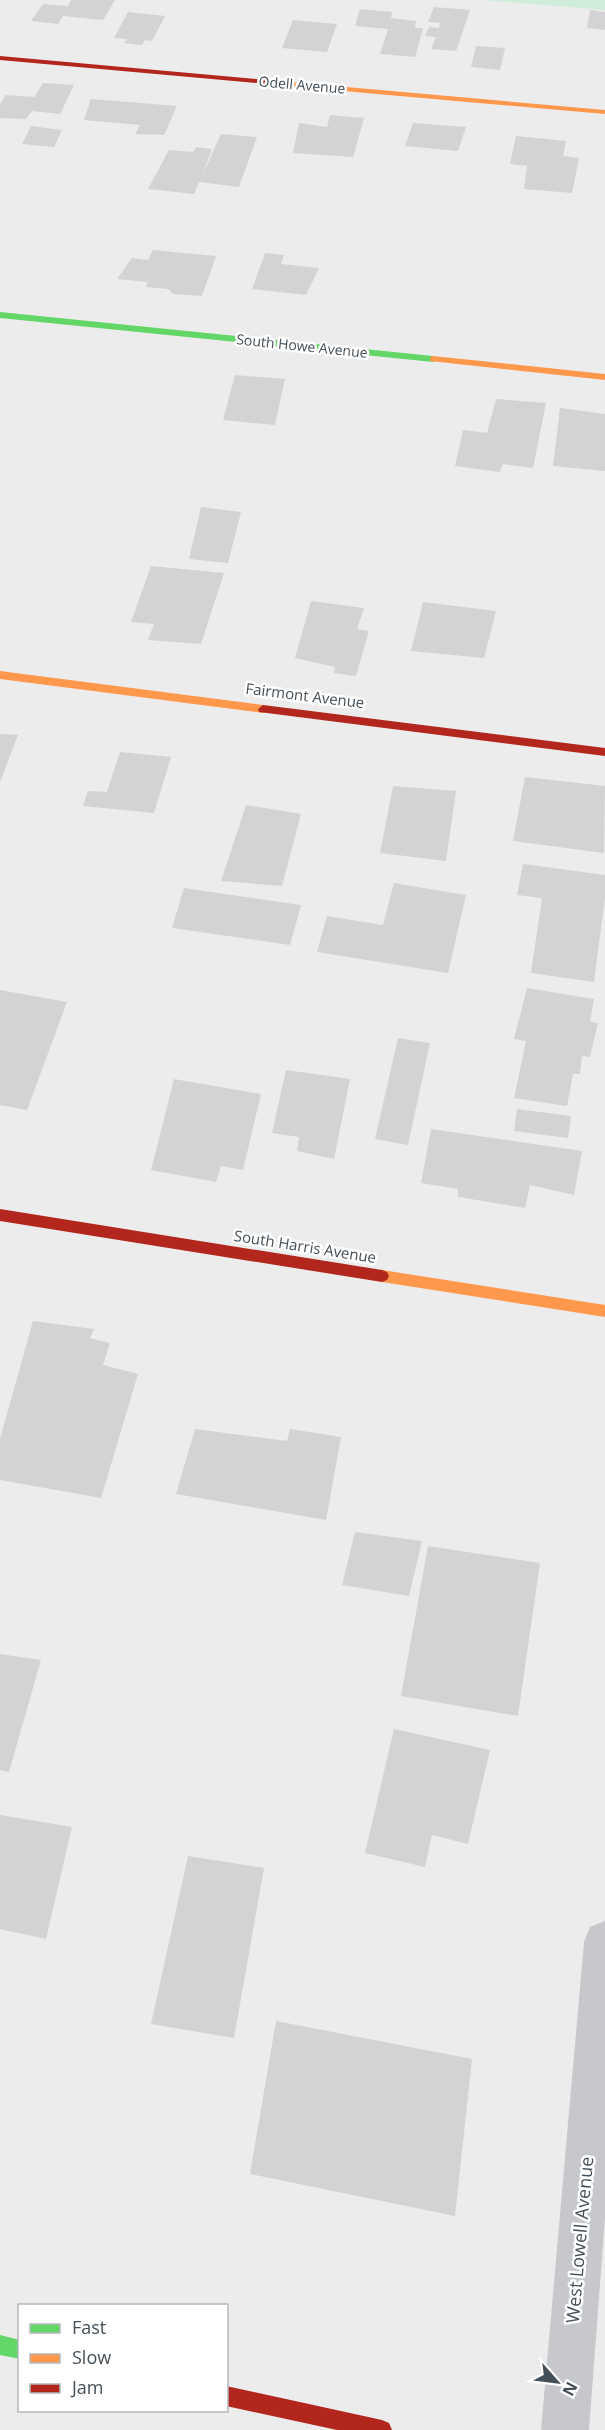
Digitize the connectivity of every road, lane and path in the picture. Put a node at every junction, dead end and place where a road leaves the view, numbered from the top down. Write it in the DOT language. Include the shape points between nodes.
graph roads {
  1 [pos="0,57"];
  2 [pos="605,112"];
  3 [pos="0,315"];
  4 [pos="605,377"];
  5 [pos="0,675"];
  6 [pos="605,752"];
  7 [pos="0,1215"];
  8 [pos="605,1311"];
  9 [pos="605,1942"];
  10 [pos="0,2345"];
  11 [pos="18,2350"];
  12 [pos="228,2396"];
  13 [pos="382,2430"];
  14 [pos="565,2430"];
  1 -- 2 [label="street, Odell Avenue"];
  3 -- 4 [label="street, South Howe Avenue"];
  5 -- 6 [label="street, Fairmont Avenue"];
  7 -- 8 [label="street, South Harris Avenue"];
  9 -- 14 [label="street, West Lowell Avenue"];
  10 -- 11 [label="street"];
  12 -- 13 [label="street"];
}
